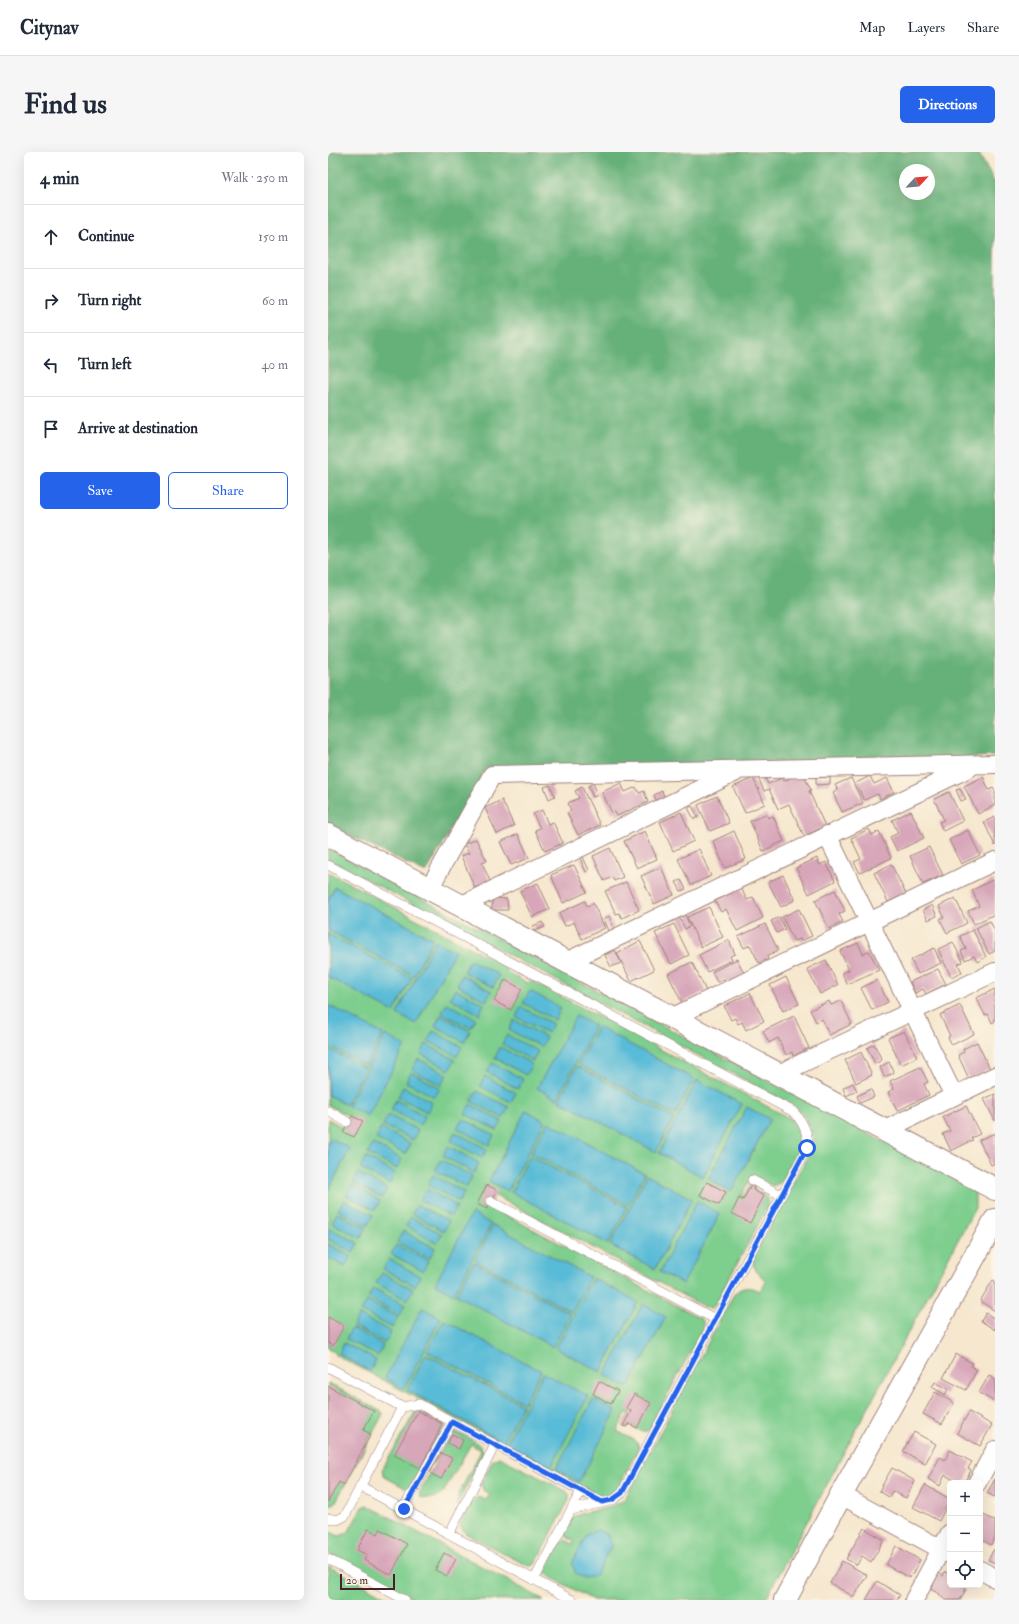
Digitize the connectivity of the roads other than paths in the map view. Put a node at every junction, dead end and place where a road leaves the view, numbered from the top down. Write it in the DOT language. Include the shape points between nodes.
graph roads {
  1 [pos="995,764"];
  2 [pos="974,765"];
  3 [pos="741,769"];
  4 [pos="328,835"];
  5 [pos="827,835"];
  6 [pos="995,861"];
  7 [pos="328,865"];
  8 [pos="429,889"];
  9 [pos="460,906"];
  10 [pos="869,922"];
  11 [pos="566,962"];
  12 [pos="995,972"];
  13 [pos="913,1012"];
  14 [pos="673,1017"];
  15 [pos="779,1074"];
  16 [pos="995,1076"];
  17 [pos="954,1096"];
  18 [pos="328,1111"];
  19 [pos="347,1122"];
  20 [pos="885,1130"];
  21 [pos="752,1180"];
  22 [pos="995,1189"];
  23 [pos="781,1195"];
  24 [pos="491,1201"];
  25 [pos="995,1220"];
  26 [pos="716,1319"];
  27 [pos="328,1367"];
  28 [pos="402,1407"];
  29 [pos="452,1422"];
  30 [pos="495,1445"];
  31 [pos="995,1450"];
  32 [pos="979,1480"];
  33 [pos="360,1486"];
  34 [pos="581,1491"];
  35 [pos="841,1496"];
  36 [pos="602,1502"];
  37 [pos="404,1509"];
  38 [pos="571,1510"];
  39 [pos="328,1518"];
  40 [pos="449,1534"];
  41 [pos="946,1551"];
  42 [pos="328,1559"];
  43 [pos="983,1572"];
  44 [pos="995,1578"];
  45 [pos="534,1580"];
  46 [pos="405,1600"];
  47 [pos="572,1600"];
  48 [pos="785,1600"];
  49 [pos="914,1600"];
  1 -- 2 [label="street"];
  2 -- 3 [label="street"];
  2 -- 5 [label="street"];
  3 -- 8 [label="street" via="492,776"];
  3 -- 9 [label="street"];
  4 -- 8 [label="street"];
  5 -- 10 [label="street"];
  5 -- 11 [label="street"];
  6 -- 10 [label="street"];
  7 -- 23 [label="lane" via="792,1111 800,1119 808,1143"];
  8 -- 9 [label="street"];
  9 -- 11 [label="street"];
  10 -- 13 [label="street"];
  10 -- 14 [label="street"];
  11 -- 14 [label="street"];
  12 -- 13 [label="street"];
  13 -- 15 [label="street"];
  13 -- 17 [label="street"];
  14 -- 15 [label="street"];
  15 -- 20 [label="street"];
  16 -- 17 [label="street"];
  17 -- 20 [label="street"];
  18 -- 19 [label="lane"];
  20 -- 22 [label="street"];
  21 -- 23 [label="lane"];
  23 -- 26 [label="lane"];
  24 -- 26 [label="lane"];
  25 -- 35 [label="street"];
  26 -- 36 [label="lane" via="622,1493 612,1500"];
  27 -- 28 [label="lane"];
  28 -- 29 [label="lane" via="419,1404"];
  28 -- 33 [label="lane"];
  29 -- 30 [label="lane"];
  29 -- 37 [label="lane"];
  30 -- 34 [label="lane"];
  30 -- 40 [label="lane"];
  31 -- 32 [label="street"];
  33 -- 37 [label="lane"];
  33 -- 39 [label="lane" via="344,1516 337,1520"];
  34 -- 36 [label="lane"];
  34 -- 38 [label="lane"];
  35 -- 41 [label="street"];
  35 -- 48 [label="street"];
  36 -- 38 [label="lane"];
  37 -- 40 [label="lane"];
  38 -- 45 [label="lane"];
  40 -- 45 [label="lane"];
  41 -- 49 [label="street"];
  42 -- 46 [label="lane"];
  43 -- 44 [label="street"];
  45 -- 47 [label="lane"];
}
